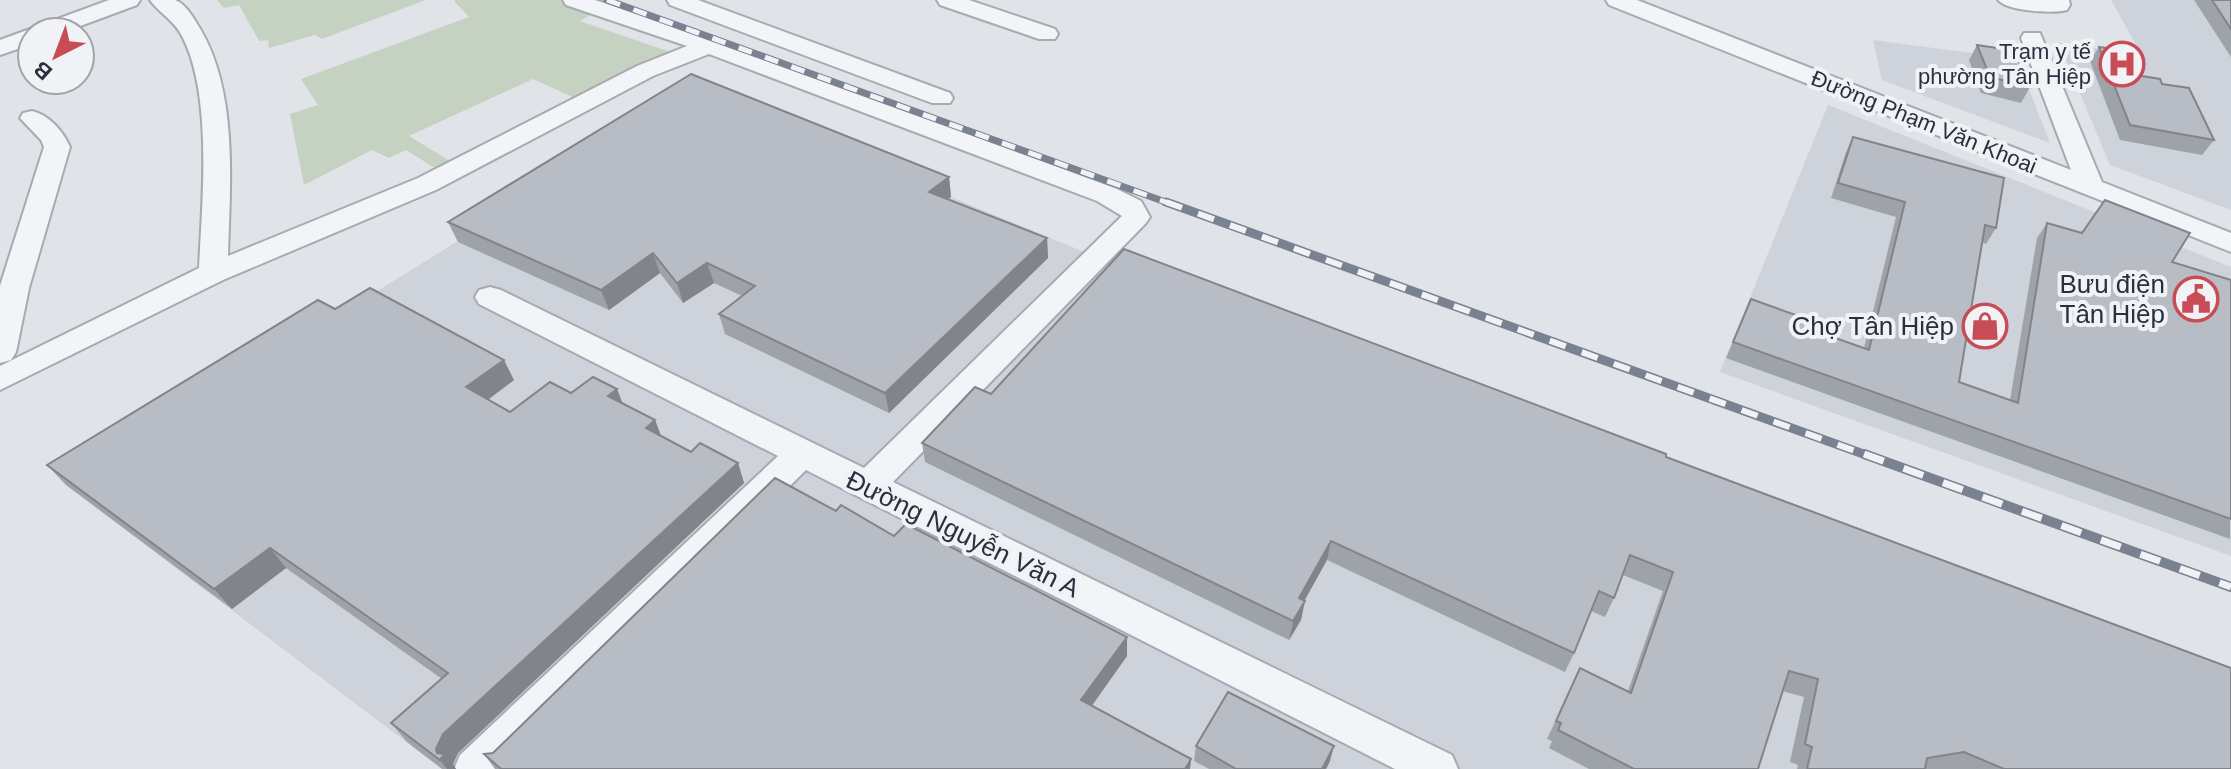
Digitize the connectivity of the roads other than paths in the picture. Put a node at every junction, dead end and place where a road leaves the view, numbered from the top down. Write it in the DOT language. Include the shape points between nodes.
graph roads {
  1 [pos="129,0"];
  2 [pos="161,0"];
  3 [pos="574,0"];
  4 [pos="678,0"];
  5 [pos="948,0"];
  6 [pos="1617,0"];
  7 [pos="2009,0"];
  8 [pos="2058,0"];
  9 [pos="86,16"];
  10 [pos="1047,34"];
  11 [pos="2032,38"];
  12 [pos="709,46"];
  13 [pos="941,98"];
  14 [pos="32,118"];
  15 [pos="2091,188"];
  16 [pos="2231,243"];
  17 [pos="213,273"];
  18 [pos="490,297"];
  19 [pos="0,352"];
  20 [pos="0,379"];
  21 [pos="802,453"];
  22 [pos="866,487"];
  23 [pos="475,769"];
  24 [pos="1437,769"];
  1 -- 9 [label="street"];
  2 -- 17 [label="street" via="181,15 208,82 216,155"];
  3 -- 12 [label="street"];
  4 -- 13 [label="street"];
  5 -- 10 [label="street"];
  6 -- 15 [label="street, Đường Phạm Văn Khoai"];
  7 -- 8 [label="street" via="2056,6"];
  11 -- 15 [label="street"];
  12 -- 17 [label="street" via="645,71 427,184"];
  12 -- 22 [label="street" via="1107,195 1131,207 1136,217"];
  14 -- 19 [label="street" via="57,147"];
  15 -- 16 [label="street, Đường Phạm Văn Khoai"];
  17 -- 20 [label="street"];
  18 -- 21 [label="street, Đường Nguyễn Văn A"];
  21 -- 22 [label="street, Đường Nguyễn Văn A"];
  21 -- 23 [label="street"];
  22 -- 24 [label="street, Đường Nguyễn Văn A"];
}
